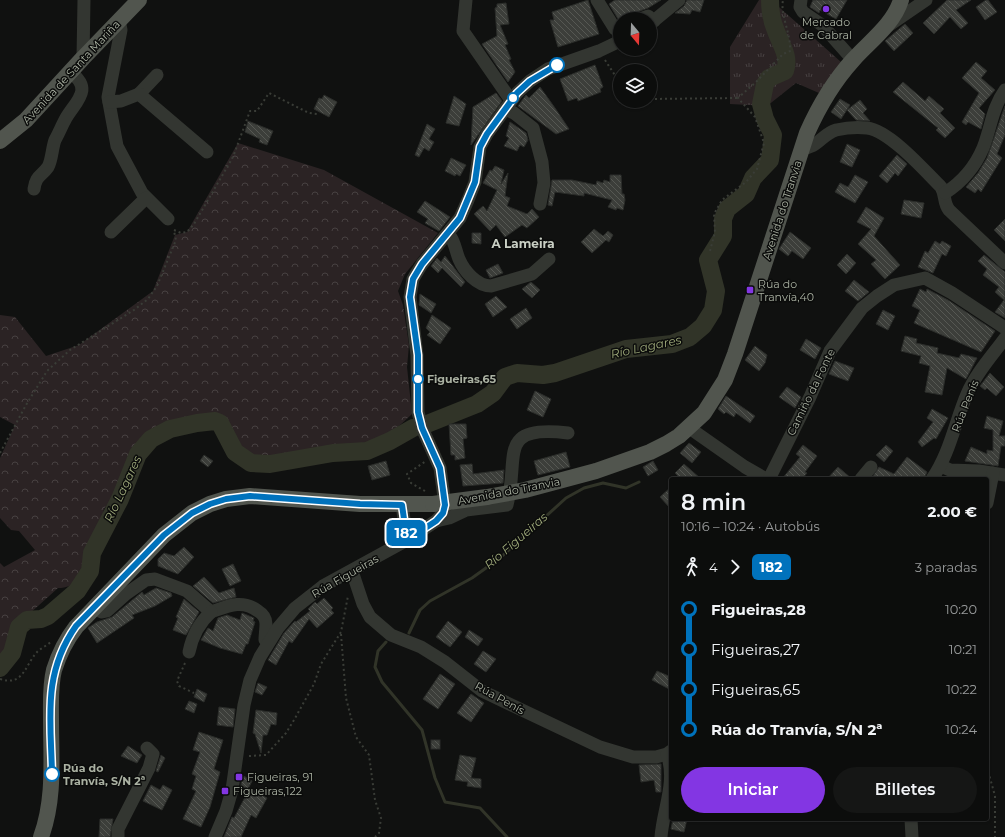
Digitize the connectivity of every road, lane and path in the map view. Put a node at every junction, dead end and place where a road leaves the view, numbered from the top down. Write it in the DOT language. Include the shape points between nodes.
graph roads {
  1 [pos="84,0"];
  2 [pos="139,0"];
  3 [pos="466,0"];
  4 [pos="597,0"];
  5 [pos="679,0"];
  6 [pos="783,0"];
  7 [pos="801,0"];
  8 [pos="901,0"];
  9 [pos="926,0"];
  10 [pos="657,18"];
  11 [pos="117,22"];
  12 [pos="613,26"];
  13 [pos="885,27"];
  14 [pos="613,44"];
  15 [pos="599,51"];
  16 [pos="83,58"];
  17 [pos="853,60"];
  18 [pos="70,72"];
  19 [pos="613,72"];
  20 [pos="156,75"];
  21 [pos="1005,90"];
  22 [pos="139,94"];
  23 [pos="513,98"];
  24 [pos="738,98"];
  25 [pos="657,99"];
  26 [pos="109,102"];
  27 [pos="505,109"];
  28 [pos="317,114"];
  29 [pos="0,141"];
  30 [pos="802,148"];
  31 [pos="208,152"];
  32 [pos="34,189"];
  33 [pos="945,193"];
  34 [pos="146,198"];
  35 [pos="540,204"];
  36 [pos="171,225"];
  37 [pos="111,232"];
  38 [pos="448,233"];
  39 [pos="710,251"];
  40 [pos="549,259"];
  41 [pos="1005,263"];
  42 [pos="1005,328"];
  43 [pos="1005,338"];
  44 [pos="688,427"];
  45 [pos="568,433"];
  46 [pos="0,453"];
  47 [pos="437,458"];
  48 [pos="941,466"];
  49 [pos="871,467"];
  50 [pos="999,474"];
  51 [pos="762,477"];
  52 [pos="770,477"];
  53 [pos="863,477"];
  54 [pos="933,477"];
  55 [pos="510,493"];
  56 [pos="989,497"];
  57 [pos="431,499"];
  58 [pos="402,505"];
  59 [pos="436,521"];
  60 [pos="407,540"];
  61 [pos="353,574"];
  62 [pos="93,608"];
  63 [pos="211,612"];
  64 [pos="341,632"];
  65 [pos="67,640"];
  66 [pos="268,643"];
  67 [pos="190,652"];
  68 [pos="0,679"];
  69 [pos="194,693"];
  70 [pos="147,748"];
  71 [pos="669,753"];
  72 [pos="237,757"];
  73 [pos="989,774"];
  74 [pos="669,795"];
  75 [pos="911,821"];
  76 [pos="41,837"];
  77 [pos="118,837"];
  78 [pos="215,837"];
  79 [pos="375,837"];
  80 [pos="661,837"];
  81 [pos="912,837"];
  82 [pos="995,837"];
  1 -- 16 [label="street"];
  2 -- 11 [label="main road, Avenida de Santa Mariña"];
  3 -- 23 [label="street" via="463,31 508,96"];
  4 -- 12 [label="street"];
  5 -- 10 [label="street"];
  6 -- 24 [label="path" via="781,9 786,17 790,52 783,54"];
  7 -- 17 [label="street" via="800,7 803,12 822,25"];
  8 -- 13 [label="main road, Avenida do Tranvia"];
  9 -- 13 [label="street"];
  11 -- 16 [label="main road, Avenida de Santa Mariña"];
  11 -- 26 [label="street" via="121,30"];
  13 -- 17 [label="main road, Avenida do Tranvia"];
  14 -- 15 [label="street, Rúa Figueiras"];
  15 -- 19 [label="path"];
  15 -- 23 [label="street, Rúa Figueiras" via="548,69 530,81"];
  16 -- 18 [label="main road, Avenida de Santa Mariña"];
  17 -- 30 [label="main road, Avenida do Tranvia" via="825,97"];
  18 -- 29 [label="main road, Avenida de Santa Mariña" via="26,120"];
  18 -- 32 [label="street" via="80,80 82,88 79,102 67,117 55,142 49,166 36,179"];
  20 -- 22 [label="street"];
  21 -- 33 [label="street" via="993,113 983,148 972,168 959,184"];
  22 -- 26 [label="street" via="121,101"];
  22 -- 31 [label="street"];
  23 -- 27 [label="street, Rúa Figueiras"];
  24 -- 25 [label="path"];
  24 -- 39 [label="path" via="755,117 764,143 757,169 746,182 722,200 714,214 715,232"];
  26 -- 34 [label="street" via="117,146"];
  27 -- 35 [label="street" via="533,128 542,162 544,183"];
  27 -- 38 [label="street, Rúa Figueiras" via="480,147 475,182 460,218"];
  28 -- 36 [label="path" via="309,113 269,93 257,111 250,111 232,157 194,224 187,232 181,233"];
  30 -- 33 [label="street" via="814,146 822,137 835,130 874,130 900,146"];
  30 -- 44 [label="main road, Avenida do Tranvia" via="725,380 704,413"];
  33 -- 41 [label="street" via="944,204 949,210"];
  34 -- 36 [label="street"];
  34 -- 37 [label="street"];
  36 -- 46 [label="path" via="176,240 157,286 148,299 70,350 47,371"];
  38 -- 40 [label="street" via="453,238 459,259 465,268 484,286 532,274"];
  38 -- 47 [label="street, Rúa Figueiras" via="413,279 410,297 418,355 418,412 422,428"];
  42 -- 52 [label="street, Camiño da Fonte" via="925,278 894,285 862,308 830,350"];
  43 -- 48 [label="street, Rúa Penís" via="967,394"];
  44 -- 51 [label="street"];
  44 -- 55 [label="main road, Avenida do Tranvia" via="666,444 634,458 560,482"];
  45 -- 55 [label="street" via="545,430 529,434 517,442 512,453"];
  47 -- 57 [label="path" via="407,474 411,483 426,492"];
  47 -- 59 [label="street, Rúa Figueiras" via="443,481 445,505 443,513"];
  48 -- 50 [label="street" via="950,470"];
  48 -- 54 [label="street, Rúa Penís"];
  49 -- 53 [label="street"];
  50 -- 56 [label="street"];
  55 -- 57 [label="main road, Avenida do Tranvia, bridge" via="487,497"];
  55 -- 59 [label="street" via="507,505 466,510"];
  57 -- 58 [label="main road, Avenida do Tranvia"];
  58 -- 60 [label="street"];
  58 -- 62 [label="main road, Avenida do Tranvia" via="250,496 210,504 173,527"];
  59 -- 60 [label="street, Rúa Figueiras"];
  60 -- 61 [label="street, Rúa Figueiras"];
  61 -- 64 [label="path" via="348,582"];
  61 -- 66 [label="street, Rúa Figueiras" via="323,586 295,608"];
  61 -- 71 [label="street, Rúa Penís" via="370,618 391,635 445,662 482,691 600,748 633,757 656,757"];
  62 -- 63 [label="street" via="102,612 107,611 146,580 156,579 187,591"];
  62 -- 65 [label="main road, Avenida do Tranvia"];
  63 -- 66 [label="street" via="243,603 253,607 265,617 265,640"];
  63 -- 67 [label="street" via="203,619 192,641"];
  64 -- 72 [label="path" via="321,664 314,684 294,720 274,749 266,755"];
  64 -- 79 [label="path" via="346,698 356,737 369,756 375,800 381,818 379,833"];
  65 -- 68 [label="path" via="56,638 37,652 22,675 16,679"];
  65 -- 76 [label="main road, Avenida do Tranvia" via="54,671 51,688 52,788"];
  66 -- 72 [label="street, Rúa Figueiras" via="250,680"];
  67 -- 69 [label="path" via="177,681 179,686"];
  70 -- 77 [label="street" via="153,754 149,768 118,829"];
  72 -- 78 [label="street, Rúa Figueiras" via="232,790"];
  73 -- 82 [label="path" via="995,796"];
  74 -- 80 [label="street, Rúa Penís"];
  75 -- 81 [label="street"];
}
